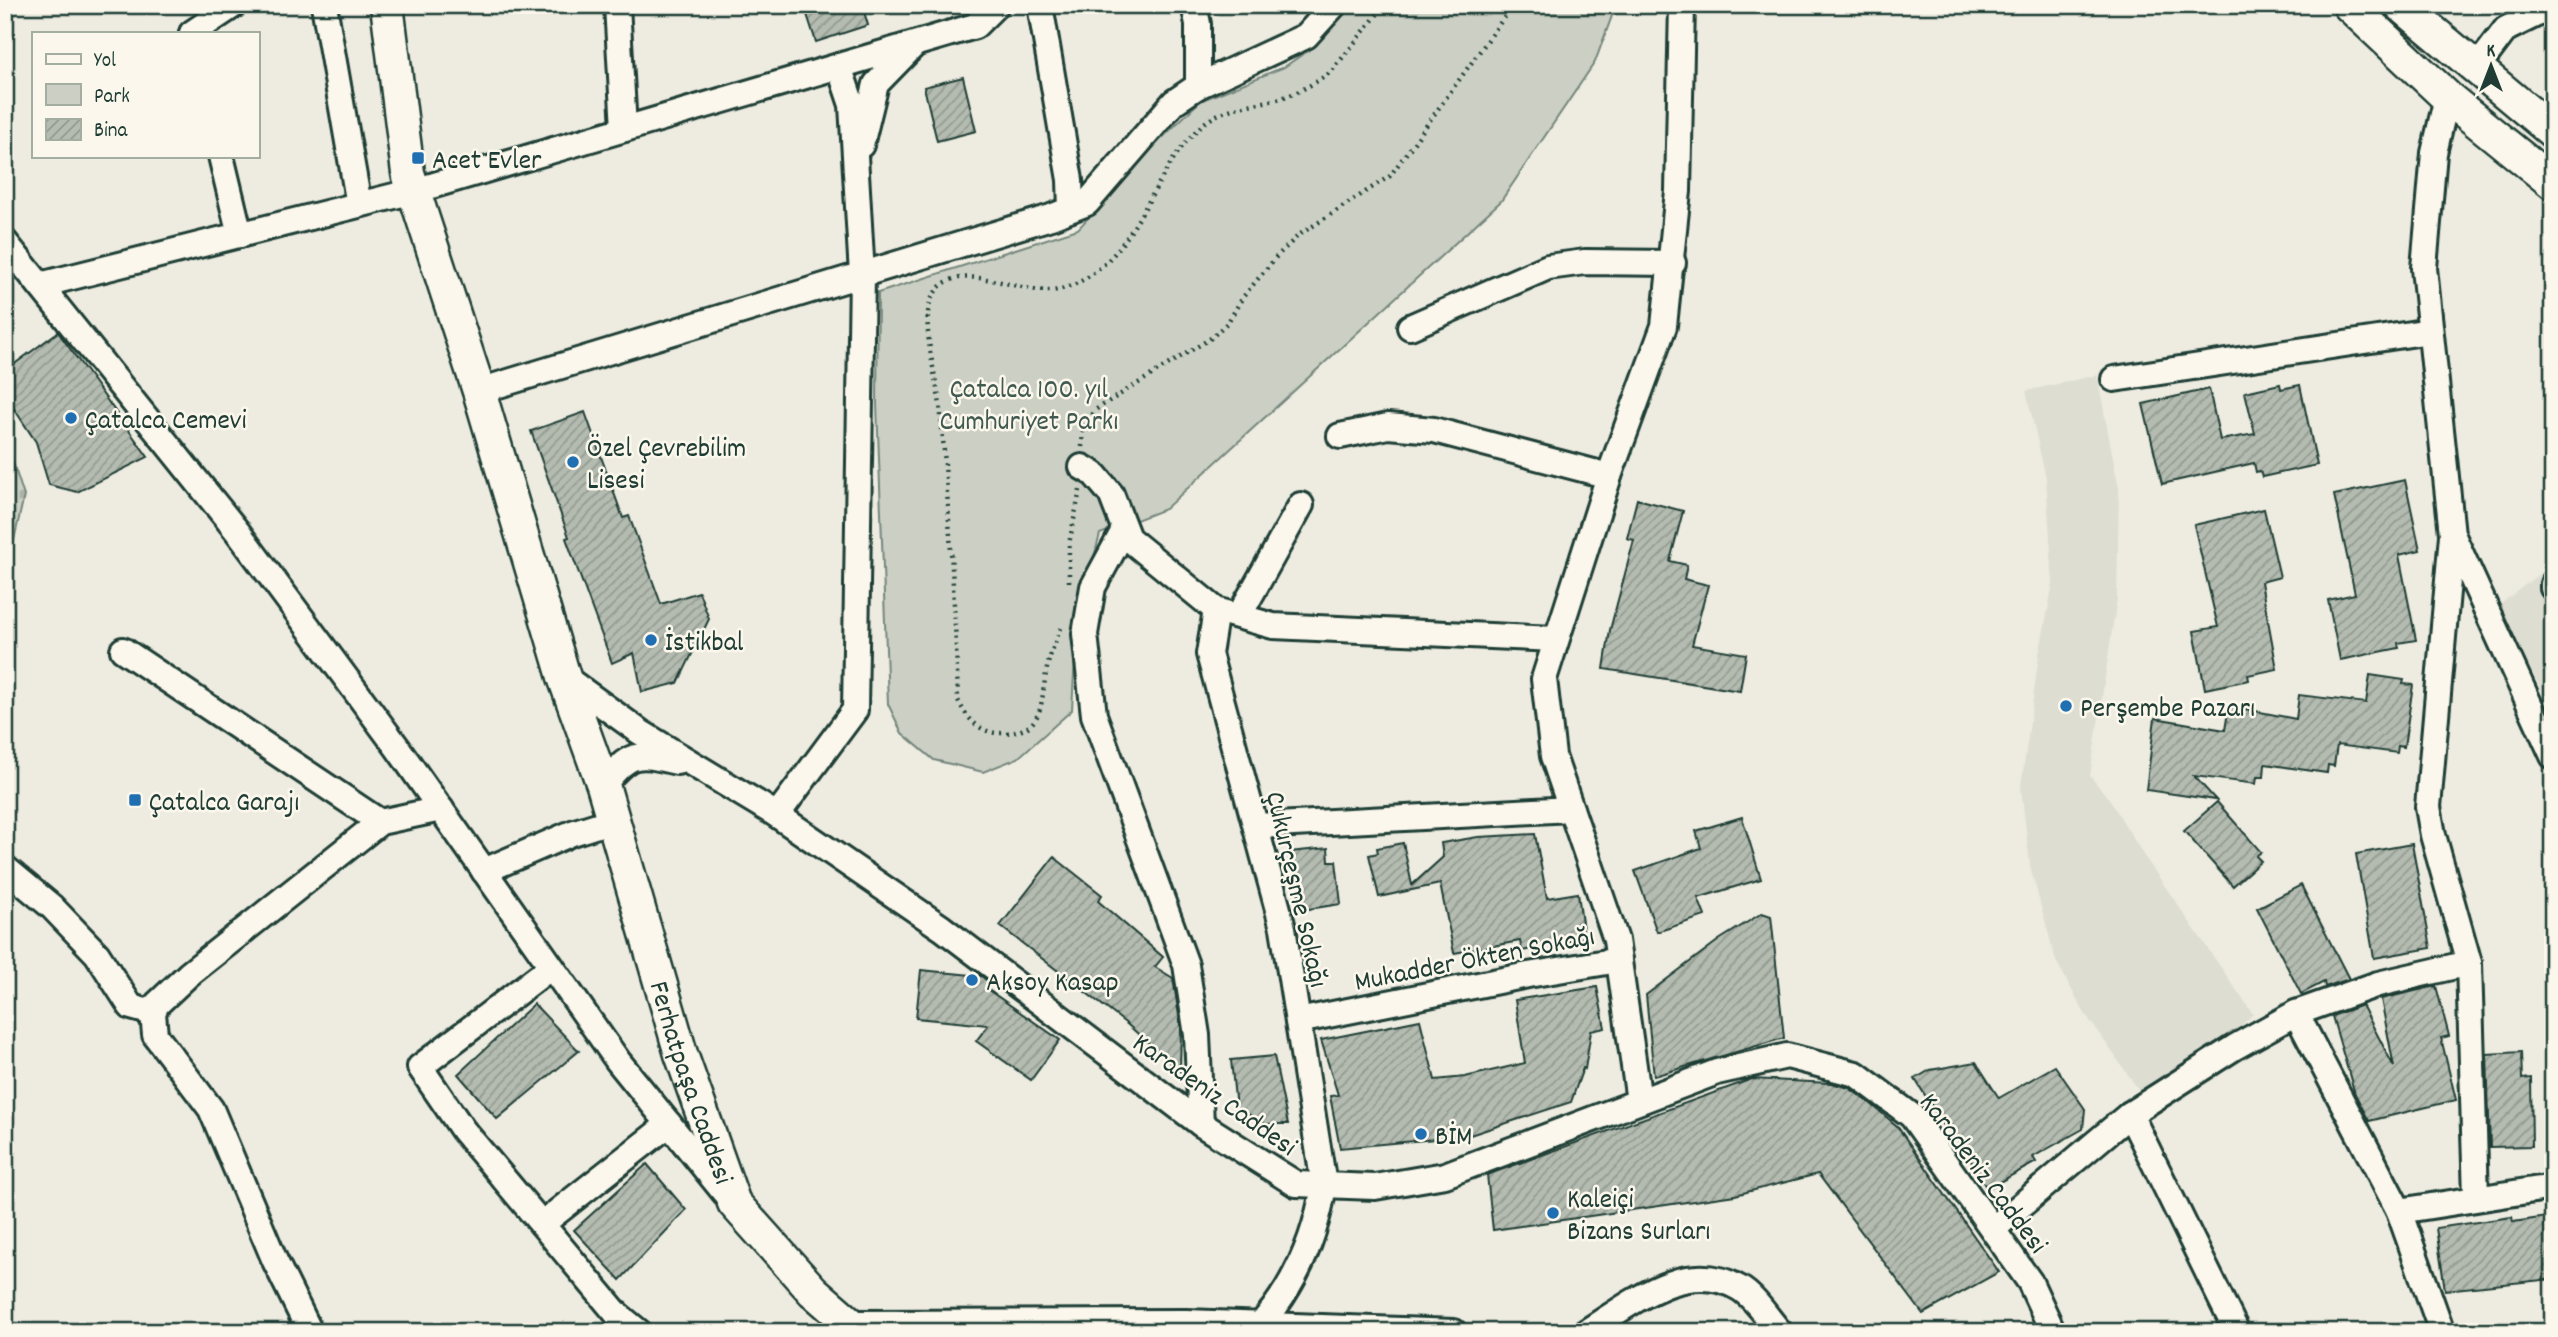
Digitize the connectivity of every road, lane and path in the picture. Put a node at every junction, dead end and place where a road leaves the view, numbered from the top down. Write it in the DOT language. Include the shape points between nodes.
graph roads {
  1 [pos="234,5"];
  2 [pos="324,5"];
  3 [pos="387,5"];
  4 [pos="617,5"];
  5 [pos="996,5"];
  6 [pos="1040,5"];
  7 [pos="1194,5"];
  8 [pos="1334,5"];
  9 [pos="1385,5"];
  10 [pos="1513,5"];
  11 [pos="1682,5"];
  12 [pos="2348,5"];
  13 [pos="2401,5"];
  14 [pos="2553,6"];
  15 [pos="194,32"];
  16 [pos="916,43"];
  17 [pos="839,66"];
  18 [pos="2474,70"];
  19 [pos="1198,86"];
  20 [pos="2447,97"];
  21 [pos="624,129"];
  22 [pos="2553,132"];
  23 [pos="221,158"];
  24 [pos="855,170"];
  25 [pos="2553,183"];
  26 [pos="414,191"];
  27 [pos="359,205"];
  28 [pos="1071,209"];
  29 [pos="240,235"];
  30 [pos="5,242"];
  31 [pos="1673,263"];
  32 [pos="862,275"];
  33 [pos="40,285"];
  34 [pos="1410,327"];
  35 [pos="2430,331"];
  36 [pos="2114,379"];
  37 [pos="479,391"];
  38 [pos="1340,436"];
  39 [pos="1082,467"];
  40 [pos="1609,476"];
  41 [pos="1301,505"];
  42 [pos="1124,530"];
  43 [pos="2452,534"];
  44 [pos="1069,592"];
  45 [pos="1228,613"];
  46 [pos="1063,621"];
  47 [pos="1556,639"];
  48 [pos="123,650"];
  49 [pos="564,677"];
  50 [pos="2553,757"];
  51 [pos="698,768"];
  52 [pos="603,785"];
  53 [pos="441,809"];
  54 [pos="1571,809"];
  55 [pos="777,815"];
  56 [pos="613,820"];
  57 [pos="380,822"];
  58 [pos="1256,826"];
  59 [pos="5,867"];
  60 [pos="484,871"];
  61 [pos="1619,960"];
  62 [pos="2469,963"];
  63 [pos="551,967"];
  64 [pos="153,1013"];
  65 [pos="2295,1013"];
  66 [pos="1298,1021"];
  67 [pos="1639,1101"];
  68 [pos="2130,1114"];
  69 [pos="669,1124"];
  70 [pos="1201,1124"];
  71 [pos="1324,1185"];
  72 [pos="2553,1187"];
  73 [pos="2476,1198"];
  74 [pos="734,1203"];
  75 [pos="2399,1211"];
  76 [pos="542,1224"];
  77 [pos="1993,1229"];
  78 [pos="855,1327"];
  79 [pos="1140,1327"];
  80 [pos="1245,1328"];
  81 [pos="1393,1331"];
  82 [pos="310,1332"];
  83 [pos="639,1332"];
  84 [pos="1454,1332"];
  85 [pos="1586,1332"];
  86 [pos="1780,1332"];
  87 [pos="2053,1332"];
  88 [pos="2237,1332"];
  89 [pos="2442,1332"];
  1 -- 15 [label="street"];
  2 -- 27 [label="street"];
  3 -- 26 [label="main road, Ferhatpaşa Caddesi"];
  4 -- 21 [label="street"];
  5 -- 16 [label="street" via="975,26"];
  6 -- 28 [label="street"];
  7 -- 19 [label="street"];
  8 -- 19 [label="street" via="1306,36"];
  9 -- 46 [label="path" via="1331,72 1319,80 1275,99 1234,107 1201,126 1178,150 1117,250 1084,279 1048,291 980,278 954,278 930,301 958,700 974,725 994,733 1012,733 1037,719 1043,708 1048,663"];
  10 -- 39 [label="path" via="1390,176 1299,235 1211,338 1095,410 1083,430"];
  11 -- 31 [label="street"];
  12 -- 20 [label="main road"];
  13 -- 18 [label="main road"];
  14 -- 18 [label="street" via="2506,29"];
  16 -- 17 [label="street"];
  16 -- 24 [label="street" via="877,84"];
  17 -- 21 [label="street"];
  17 -- 24 [label="street" via="852,105"];
  18 -- 22 [label="main road"];
  19 -- 28 [label="street" via="1174,102 1087,203"];
  20 -- 25 [label="main road"];
  20 -- 35 [label="street" via="2434,153 2424,268"];
  21 -- 26 [label="street"];
  23 -- 29 [label="street"];
  24 -- 32 [label="street"];
  26 -- 27 [label="street"];
  26 -- 37 [label="main road, Ferhatpaşa Caddesi"];
  27 -- 29 [label="street"];
  28 -- 32 [label="street"];
  29 -- 33 [label="street"];
  30 -- 33 [label="street"];
  31 -- 34 [label="street" via="1585,262 1548,267"];
  31 -- 40 [label="street" via="1664,326"];
  32 -- 37 [label="street"];
  32 -- 55 [label="street" via="855,710"];
  33 -- 53 [label="street" via="237,531"];
  35 -- 36 [label="street"];
  35 -- 43 [label="street"];
  37 -- 49 [label="main road, Ferhatpaşa Caddesi"];
  38 -- 40 [label="street" via="1388,426 1434,430"];
  39 -- 42 [label="street" via="1111,494"];
  39 -- 44 [label="path" via="1069,544"];
  40 -- 47 [label="street"];
  41 -- 45 [label="street"];
  42 -- 45 [label="street" via="1137,547"];
  42 -- 70 [label="street" via="1093,587 1085,634 1094,715 1186,965 1197,1035"];
  43 -- 50 [label="street"];
  43 -- 62 [label="street" via="2428,807"];
  45 -- 47 [label="street" via="1273,626"];
  45 -- 58 [label="street, Çukurçeşme Sokağı" via="1209,654"];
  47 -- 54 [label="street" via="1544,679 1553,756"];
  48 -- 57 [label="street"];
  49 -- 51 [label="street, Karadeniz Caddesi"];
  49 -- 52 [label="main road, Ferhatpaşa Caddesi"];
  51 -- 52 [label="street, Karadeniz Caddesi" via="645,755 622,763"];
  51 -- 55 [label="street, Karadeniz Caddesi"];
  52 -- 56 [label="main road, Ferhatpaşa Caddesi"];
  53 -- 57 [label="street"];
  53 -- 60 [label="street"];
  54 -- 58 [label="street"];
  54 -- 61 [label="street"];
  55 -- 70 [label="street, Karadeniz Caddesi" via="942,928"];
  56 -- 60 [label="street"];
  56 -- 74 [label="main road, Ferhatpaşa Caddesi" via="681,1054"];
  57 -- 64 [label="street" via="181,980"];
  58 -- 66 [label="street, Çukurçeşme Sokağı" via="1283,928"];
  59 -- 64 [label="street" via="97,954 131,1007"];
  60 -- 63 [label="street"];
  61 -- 66 [label="street, Mukadder Ökten Sokağı"];
  61 -- 67 [label="street"];
  62 -- 65 [label="street" via="2378,984"];
  62 -- 73 [label="street"];
  63 -- 69 [label="street"];
  63 -- 76 [label="street" via="420,1067 463,1130"];
  64 -- 82 [label="street" via="155,1035 211,1109"];
  65 -- 68 [label="street"];
  65 -- 75 [label="street"];
  66 -- 71 [label="street, Çukurçeşme Sokağı"];
  67 -- 71 [label="street, Karadeniz Caddesi" via="1445,1175 1375,1188"];
  67 -- 77 [label="street, Karadeniz Caddesi" via="1717,1072 1787,1056 1856,1074 1912,1116"];
  68 -- 77 [label="street"];
  68 -- 88 [label="street"];
  69 -- 74 [label="street"];
  69 -- 76 [label="street"];
  70 -- 71 [label="street, Karadeniz Caddesi" via="1296,1184"];
  71 -- 80 [label="street, Çukurçeşme Sokağı" via="1318,1220 1294,1279"];
  72 -- 73 [label="street"];
  73 -- 75 [label="street"];
  74 -- 78 [label="main road, Ferhatpaşa Caddesi" via="813,1291"];
  75 -- 89 [label="street"];
  76 -- 83 [label="street" via="617,1314"];
  77 -- 87 [label="street, Karadeniz Caddesi" via="2030,1282"];
  78 -- 79 [label="street"];
  79 -- 80 [label="street"];
  80 -- 81 [label="street"];
  81 -- 84 [label="street"];
  85 -- 86 [label="street" via="1665,1284 1710,1276 1741,1289"];
}
